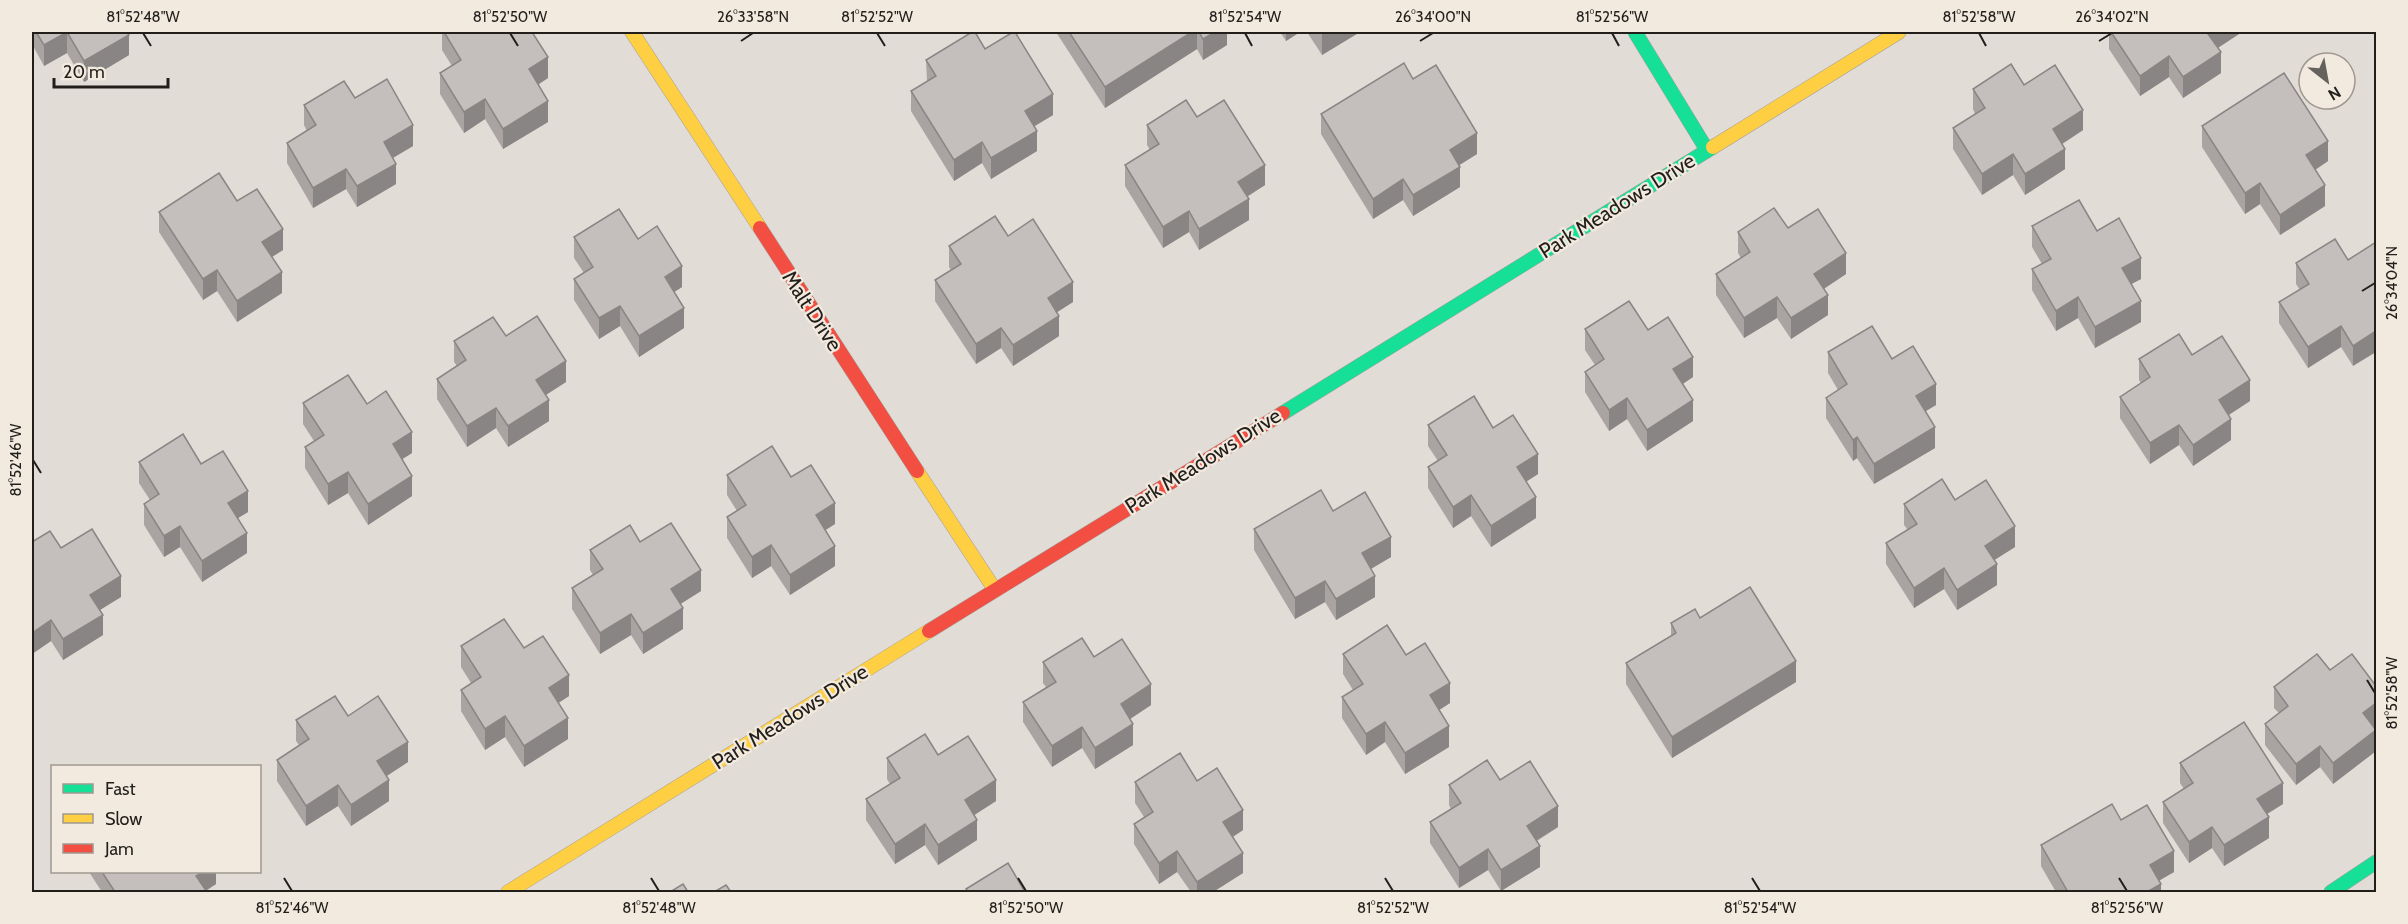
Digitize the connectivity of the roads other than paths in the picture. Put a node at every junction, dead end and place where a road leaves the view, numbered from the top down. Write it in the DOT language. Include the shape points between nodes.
graph roads {
  1 [pos="632,32"];
  2 [pos="1635,32"];
  3 [pos="1899,32"];
  4 [pos="1707,150"];
  5 [pos="994,590"];
  6 [pos="2376,862"];
  7 [pos="508,892"];
  8 [pos="2331,892"];
  1 -- 5 [label="street, Malt Drive"];
  2 -- 4 [label="street"];
  3 -- 4 [label="street, Park Meadows Drive"];
  4 -- 5 [label="street, Park Meadows Drive"];
  5 -- 7 [label="street, Park Meadows Drive"];
  6 -- 8 [label="street"];
}
